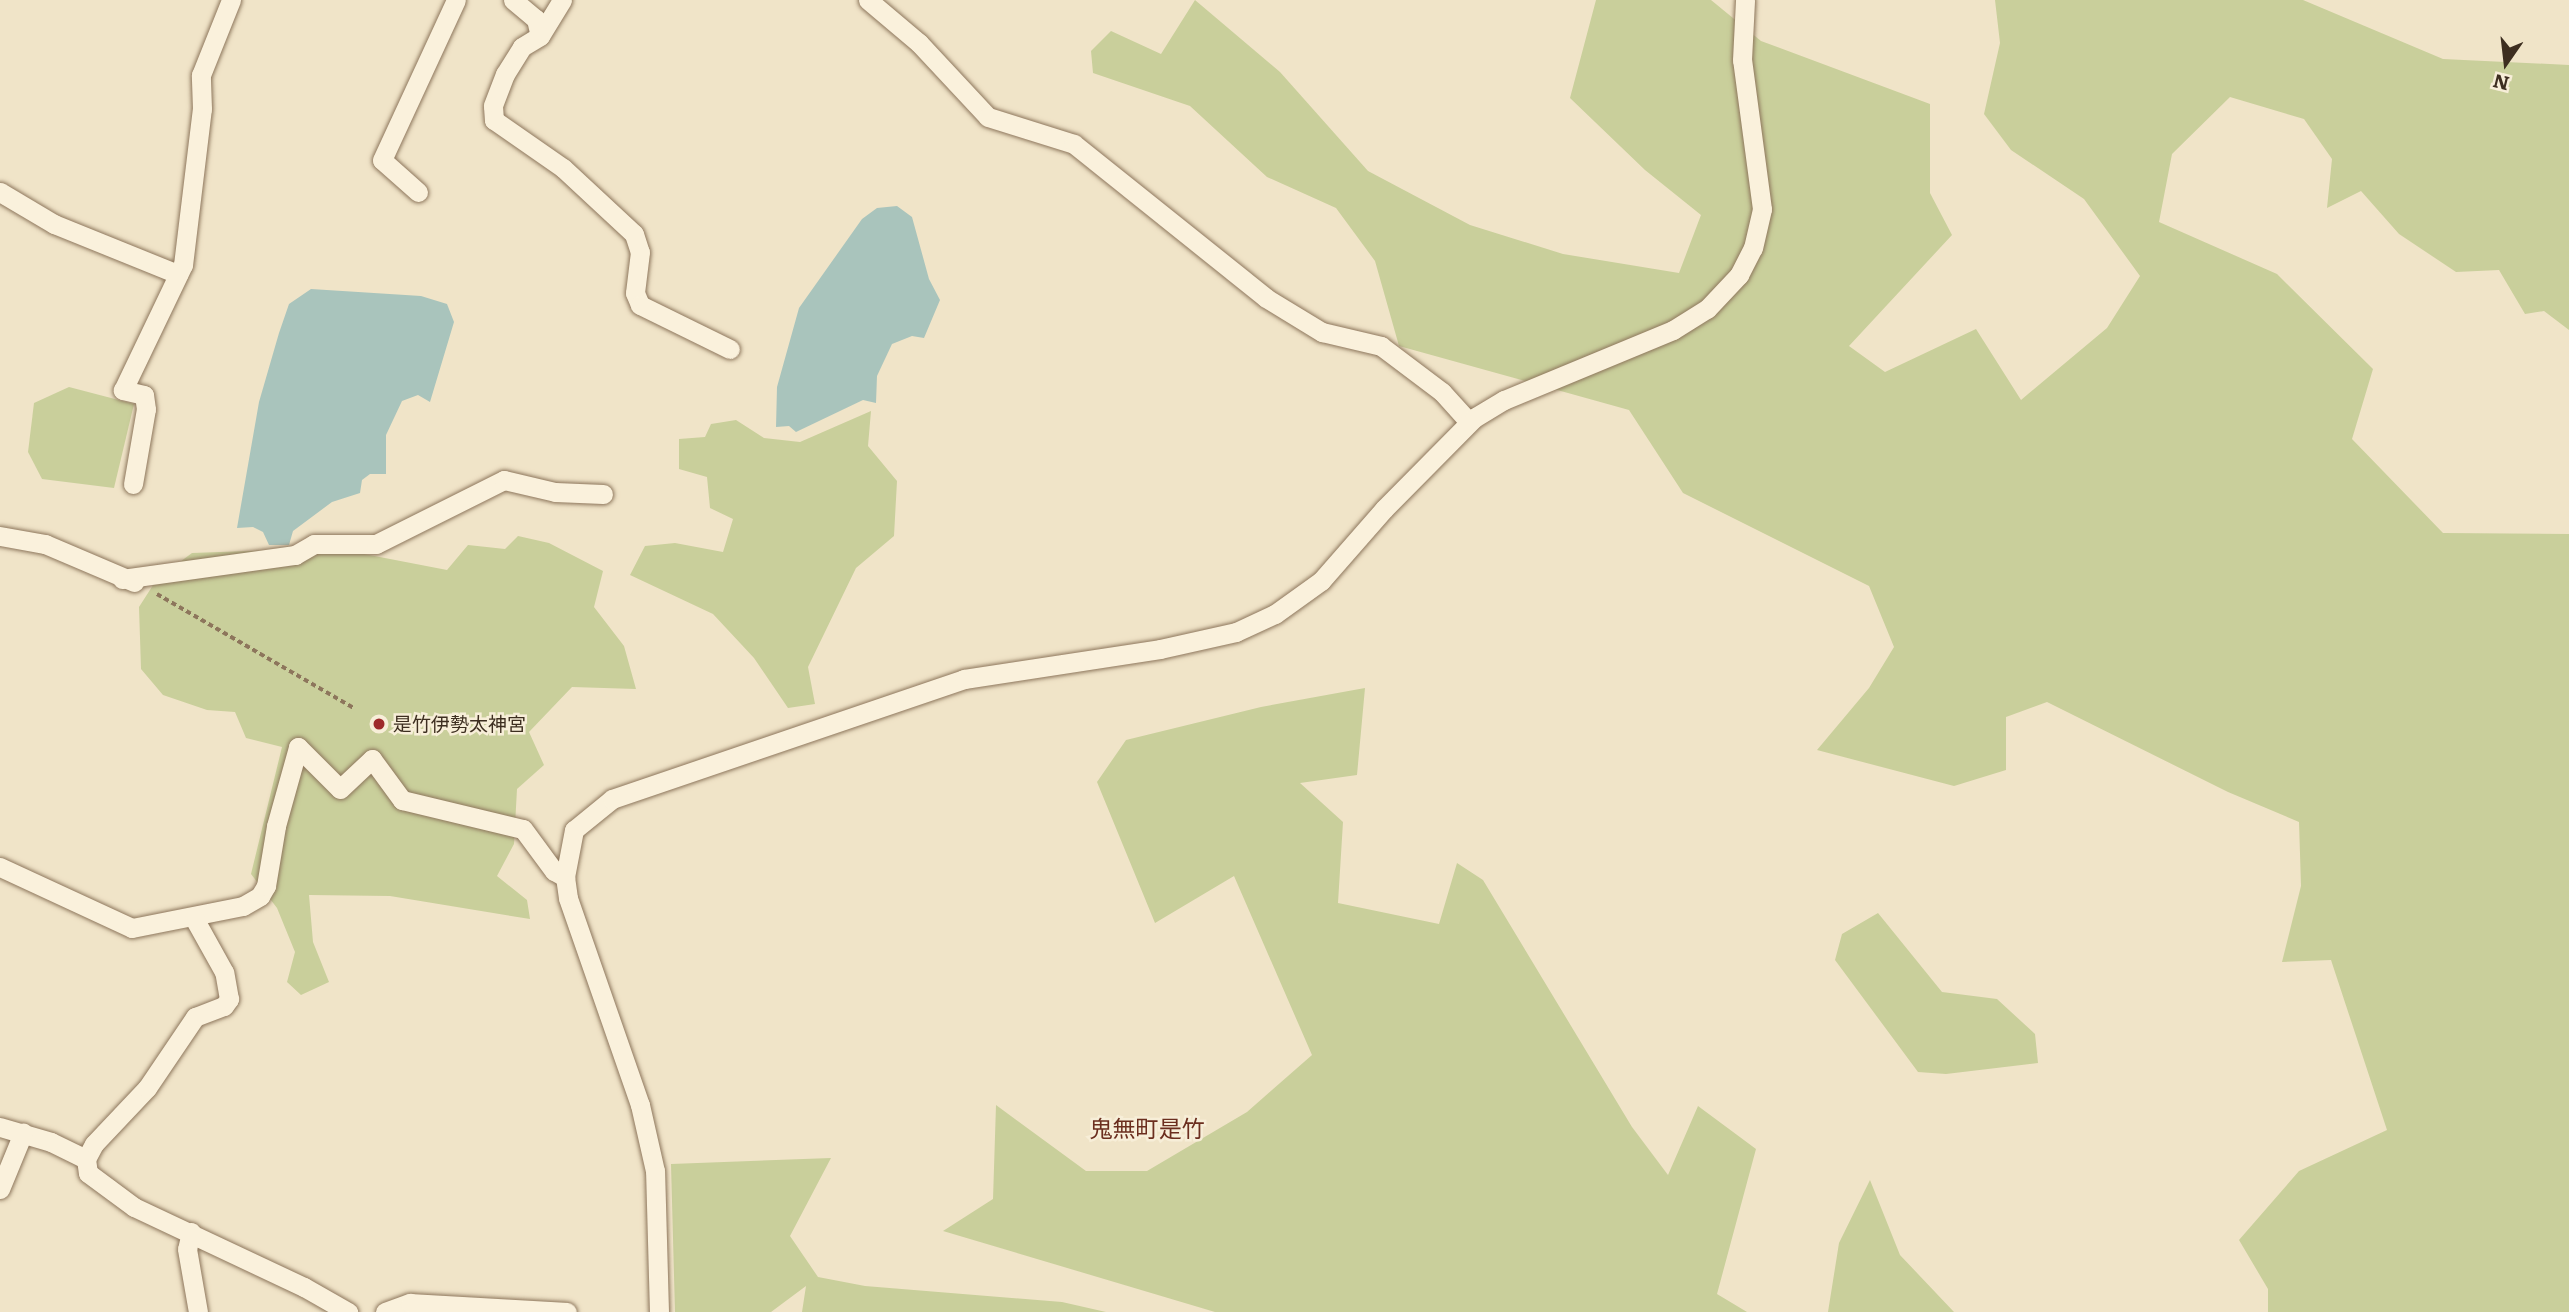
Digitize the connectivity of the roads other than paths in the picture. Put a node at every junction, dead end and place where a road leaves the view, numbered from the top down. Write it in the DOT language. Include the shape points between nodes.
graph roads {
  1 [pos="231,0"];
  2 [pos="456,0"];
  3 [pos="513,0"];
  4 [pos="562,0"];
  5 [pos="867,0"];
  6 [pos="1745,0"];
  7 [pos="540,36"];
  8 [pos="0,192"];
  9 [pos="418,192"];
  10 [pos="178,274"];
  11 [pos="730,349"];
  12 [pos="1469,422"];
  13 [pos="133,484"];
  14 [pos="603,494"];
  15 [pos="0,536"];
  16 [pos="122,579"];
  17 [pos="142,585"];
  18 [pos="0,867"];
  19 [pos="565,877"];
  20 [pos="194,918"];
  21 [pos="0,1127"];
  22 [pos="23,1133"];
  23 [pos="86,1159"];
  24 [pos="0,1189"];
  25 [pos="191,1232"];
  26 [pos="198,1312"];
  27 [pos="348,1312"];
  28 [pos="385,1312"];
  29 [pos="567,1312"];
  30 [pos="659,1312"];
  1 -- 10 [label="street" via="201,75 202,108 187,247"];
  2 -- 9 [label="street" via="383,160"];
  3 -- 7 [label="street" via="536,19"];
  4 -- 7 [label="street"];
  5 -- 12 [label="street" via="919,43 989,117 1074,144 1266,299 1322,332 1381,346 1442,392"];
  6 -- 12 [label="street" via="1742,60 1762,209 1753,248 1739,275 1707,309 1672,330 1504,400"];
  7 -- 11 [label="street" via="522,47 505,74 493,106 494,120 564,168 634,234 640,252 635,293 640,305"];
  8 -- 10 [label="street" via="54,225"];
  10 -- 13 [label="street" via="123,390 144,395"];
  12 -- 19 [label="street" via="1321,581 1275,614 1209,640 989,672 612,799 574,830"];
  14 -- 16 [label="street" via="555,492 504,480 376,544 314,544 295,555"];
  15 -- 16 [label="street" via="45,544"];
  16 -- 17 [label="street"];
  18 -- 20 [label="street" via="132,928 154,920"];
  19 -- 20 [label="street" via="554,871 523,829 402,800 372,759 340,789 299,747 260,896 243,906"];
  19 -- 30 [label="street" via="578,932 640,1105 655,1171"];
  20 -- 23 [label="street" via="224,972 229,999 224,1006 195,1017 169,1049 147,1088"];
  21 -- 22 [label="street"];
  22 -- 23 [label="street"];
  22 -- 24 [label="street"];
  23 -- 25 [label="street" via="88,1173 134,1207"];
  25 -- 26 [label="street" via="187,1249"];
  25 -- 27 [label="street"];
  28 -- 29 [label="street" via="410,1303"];
}
